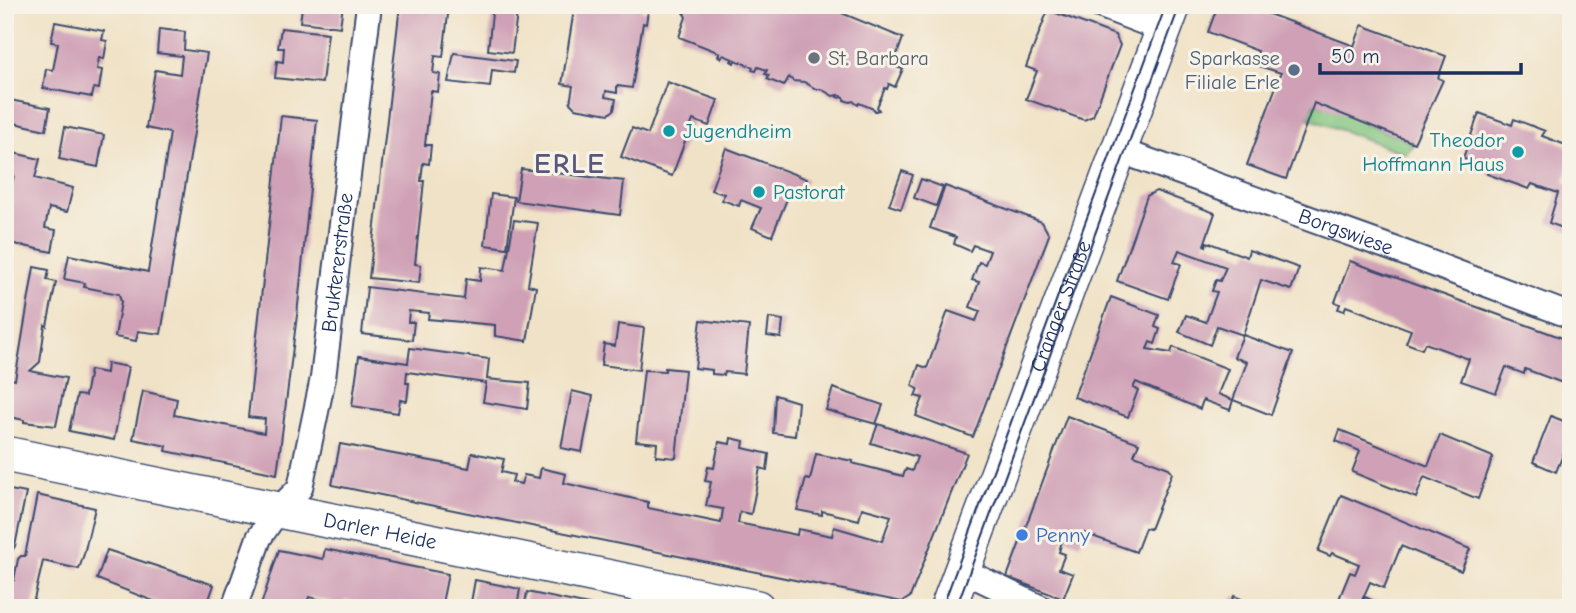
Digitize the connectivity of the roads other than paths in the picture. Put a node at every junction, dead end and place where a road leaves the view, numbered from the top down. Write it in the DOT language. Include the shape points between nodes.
graph roads {
  1 [pos="369,5"];
  2 [pos="1099,5"];
  3 [pos="1168,18"];
  4 [pos="1118,150"];
  5 [pos="1571,316"];
  6 [pos="5,454"];
  7 [pos="278,510"];
  8 [pos="962,570"];
  9 [pos="234,608"];
  10 [pos="757,608"];
  11 [pos="948,608"];
  12 [pos="1041,608"];
  1 -- 7 [label="street, Bruktererstraße" via="323,378 300,488"];
  2 -- 3 [label="street"];
  3 -- 4 [label="street, Cranger Straße"];
  4 -- 5 [label="street, Borgswiese"];
  4 -- 8 [label="street, Cranger Straße"];
  6 -- 7 [label="street, Darler Heide"];
  7 -- 9 [label="street, Bruktererstraße" via="259,538"];
  7 -- 10 [label="street, Darler Heide"];
  8 -- 11 [label="street, Cranger Straße"];
  8 -- 12 [label="street"];
}
